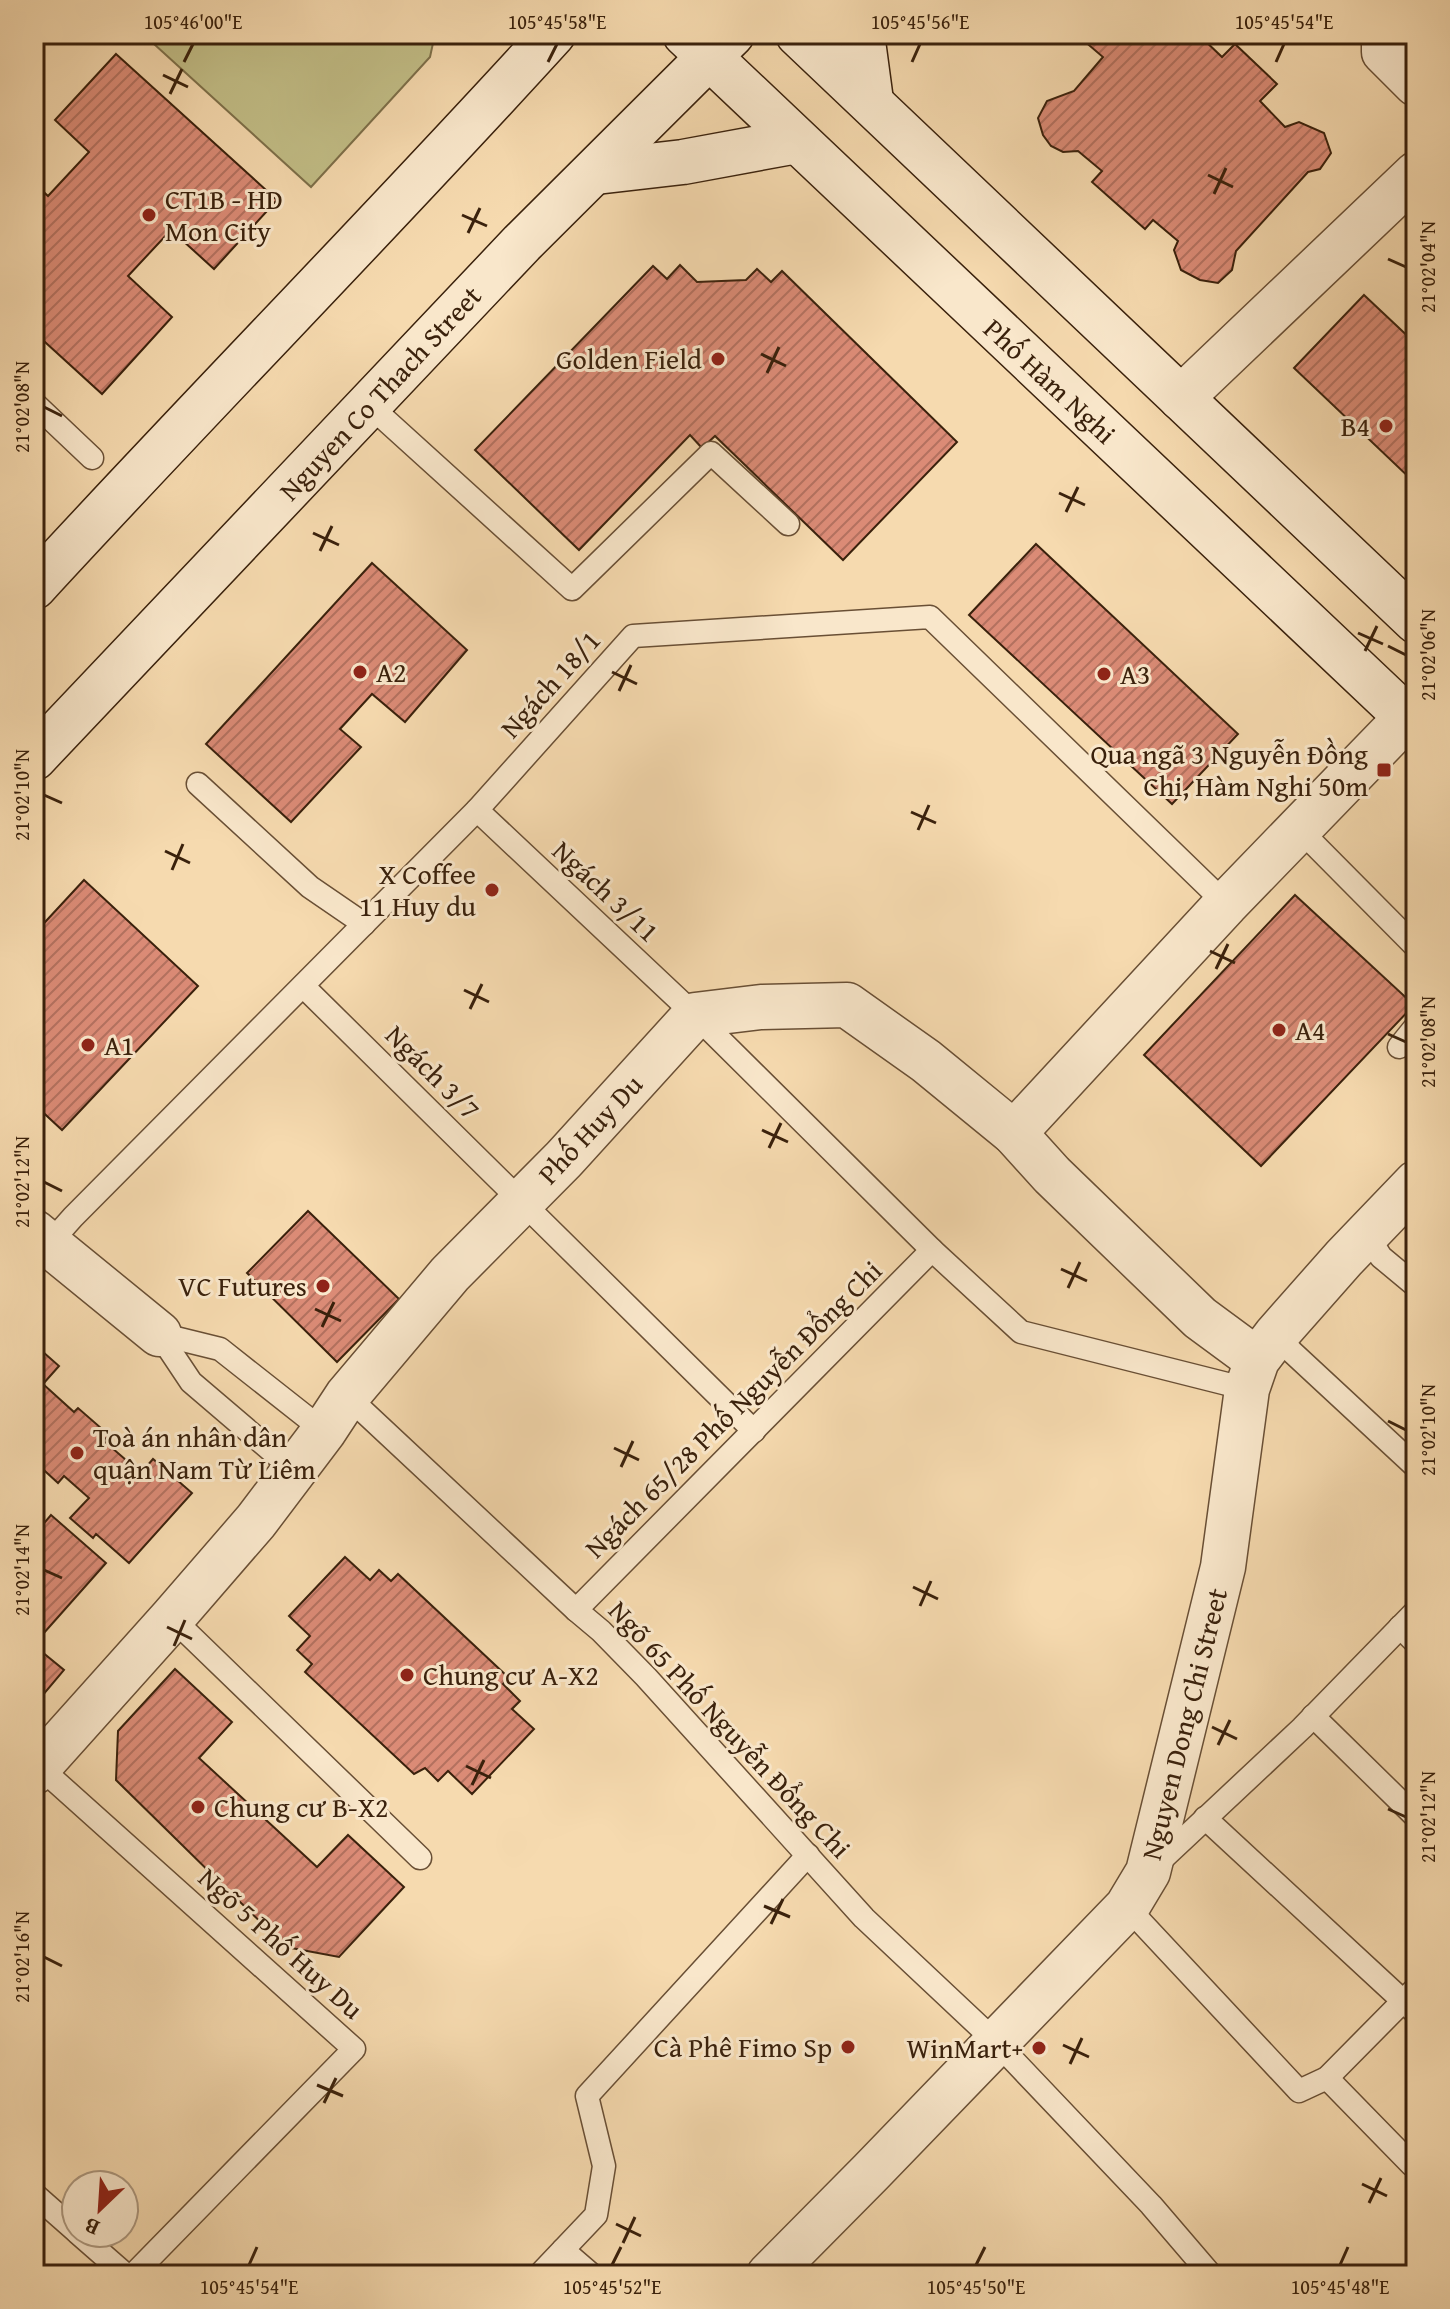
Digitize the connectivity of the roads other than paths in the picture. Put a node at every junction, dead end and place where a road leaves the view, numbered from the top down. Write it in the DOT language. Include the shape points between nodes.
graph roads {
  1 [pos="506,34"];
  2 [pos="553,34"];
  3 [pos="798,34"];
  4 [pos="862,34"];
  5 [pos="1384,34"];
  6 [pos="709,42"];
  7 [pos="1416,84"];
  8 [pos="503,88"];
  9 [pos="871,101"];
  10 [pos="797,141"];
  11 [pos="596,172"];
  12 [pos="1416,174"];
  13 [pos="1181,398"];
  14 [pos="34,403"];
  15 [pos="369,405"];
  16 [pos="92,458"];
  17 [pos="788,524"];
  18 [pos="34,587"];
  19 [pos="1416,621"];
  20 [pos="1412,722"];
  21 [pos="34,758"];
  22 [pos="198,784"];
  23 [pos="477,810"];
  24 [pos="1300,830"];
  25 [pos="1226,904"];
  26 [pos="364,924"];
  27 [pos="1416,947"];
  28 [pos="303,986"];
  29 [pos="695,1015"];
  30 [pos="1416,1026"];
  31 [pos="1399,1047"];
  32 [pos="1014,1133"];
  33 [pos="1416,1183"];
  34 [pos="522,1202"];
  35 [pos="1367,1235"];
  36 [pos="42,1238"];
  37 [pos="932,1250"];
  38 [pos="1416,1286"];
  39 [pos="159,1334"];
  40 [pos="1260,1361"];
  41 [pos="335,1414"];
  42 [pos="754,1431"];
  43 [pos="1416,1467"];
  44 [pos="294,1470"];
  45 [pos="576,1610"];
  46 [pos="172,1618"];
  47 [pos="1411,1627"];
  48 [pos="1313,1716"];
  49 [pos="36,1767"];
  50 [pos="1416,1817"];
  51 [pos="1205,1818"];
  52 [pos="808,1855"];
  53 [pos="420,1858"];
  54 [pos="1137,1889"];
  55 [pos="1411,2001"];
  56 [pos="996,2042"];
  57 [pos="1327,2078"];
  58 [pos="1412,2165"];
  59 [pos="34,2194"];
  60 [pos="60,2217"];
  61 [pos="96,2249"];
  62 [pos="563,2250"];
  63 [pos="126,2275"];
  64 [pos="133,2275"];
  65 [pos="539,2275"];
  66 [pos="592,2275"];
  67 [pos="769,2275"];
  68 [pos="1211,2275"];
  1 -- 8 [label="street"];
  2 -- 8 [label="street"];
  3 -- 9 [label="street"];
  4 -- 9 [label="street"];
  5 -- 7 [label="street" via="1384,52"];
  6 -- 10 [label="street, Phố Hàm Nghi"];
  6 -- 11 [label="street, Nguyen Co Thach Street"];
  8 -- 18 [label="street"];
  9 -- 13 [label="street"];
  10 -- 11 [label="street"];
  10 -- 20 [label="street, Phố Hàm Nghi"];
  11 -- 15 [label="street, Nguyen Co Thach Street"];
  12 -- 13 [label="street"];
  13 -- 19 [label="street"];
  14 -- 16 [label="lane"];
  15 -- 17 [label="lane" via="572,589 711,453"];
  15 -- 21 [label="street, Nguyen Co Thach Street"];
  20 -- 24 [label="street"];
  22 -- 26 [label="lane" via="310,887"];
  23 -- 25 [label="lane, Ngách 18/1" via="633,636 930,617"];
  23 -- 26 [label="lane, Ngách 18/1"];
  23 -- 29 [label="lane, Ngách 3/11"];
  24 -- 25 [label="street"];
  24 -- 27 [label="lane"];
  25 -- 32 [label="street"];
  26 -- 28 [label="lane, Ngách 18/1"];
  28 -- 34 [label="lane, Ngách 3/7"];
  28 -- 36 [label="lane, Ngách 18/1" via="73,1217"];
  29 -- 32 [label="street" via="847,1005"];
  29 -- 34 [label="street, Phố Huy Du"];
  29 -- 37 [label="lane, Ngách 3/11"];
  30 -- 31 [label="lane"];
  32 -- 40 [label="street" via="1200,1318"];
  33 -- 35 [label="street"];
  34 -- 41 [label="street, Phố Huy Du" via="450,1274"];
  34 -- 42 [label="lane, Ngách 3/7"];
  35 -- 38 [label="lane" via="1381,1257"];
  35 -- 40 [label="street"];
  36 -- 39 [label="street"];
  37 -- 40 [label="lane, Ngách 3/11" via="1021,1332"];
  37 -- 42 [label="lane, Ngách 65/28 Phố Nguyễn Đổng Chi"];
  39 -- 41 [label="lane, Ngõ 65 Phố Nguyễn Đổng Chi" via="220,1349"];
  39 -- 44 [label="lane" via="191,1382"];
  40 -- 43 [label="lane" via="1292,1352"];
  40 -- 54 [label="street, Nguyen Dong Chi Street" via="1223,1567"];
  41 -- 44 [label="street, Phố Huy Du"];
  41 -- 45 [label="lane, Ngõ 65 Phố Nguyễn Đổng Chi"];
  42 -- 45 [label="lane, Ngách 65/28 Phố Nguyễn Đổng Chi"];
  44 -- 46 [label="street, Phố Huy Du"];
  45 -- 52 [label="lane, Ngõ 65 Phố Nguyễn Đổng Chi" via="646,1677"];
  46 -- 49 [label="street, Phố Huy Du"];
  46 -- 53 [label="lane"];
  47 -- 48 [label="lane"];
  48 -- 50 [label="lane"];
  48 -- 51 [label="lane"];
  49 -- 64 [label="lane, Ngõ 5 Phố Huy Du" via="354,2049"];
  51 -- 54 [label="lane"];
  51 -- 55 [label="lane"];
  52 -- 56 [label="lane, Ngõ 65 Phố Nguyễn Đổng Chi" via="864,1918"];
  52 -- 62 [label="lane" via="587,2096 604,2166 596,2215"];
  54 -- 56 [label="street"];
  54 -- 57 [label="lane" via="1299,2091"];
  55 -- 57 [label="lane"];
  56 -- 67 [label="street"];
  56 -- 68 [label="lane, Ngõ 65 Phố Nguyễn Đổng Chi"];
  57 -- 58 [label="lane"];
  59 -- 60 [label="lane"];
  61 -- 63 [label="lane"];
  62 -- 65 [label="lane"];
  62 -- 66 [label="lane"];
}
